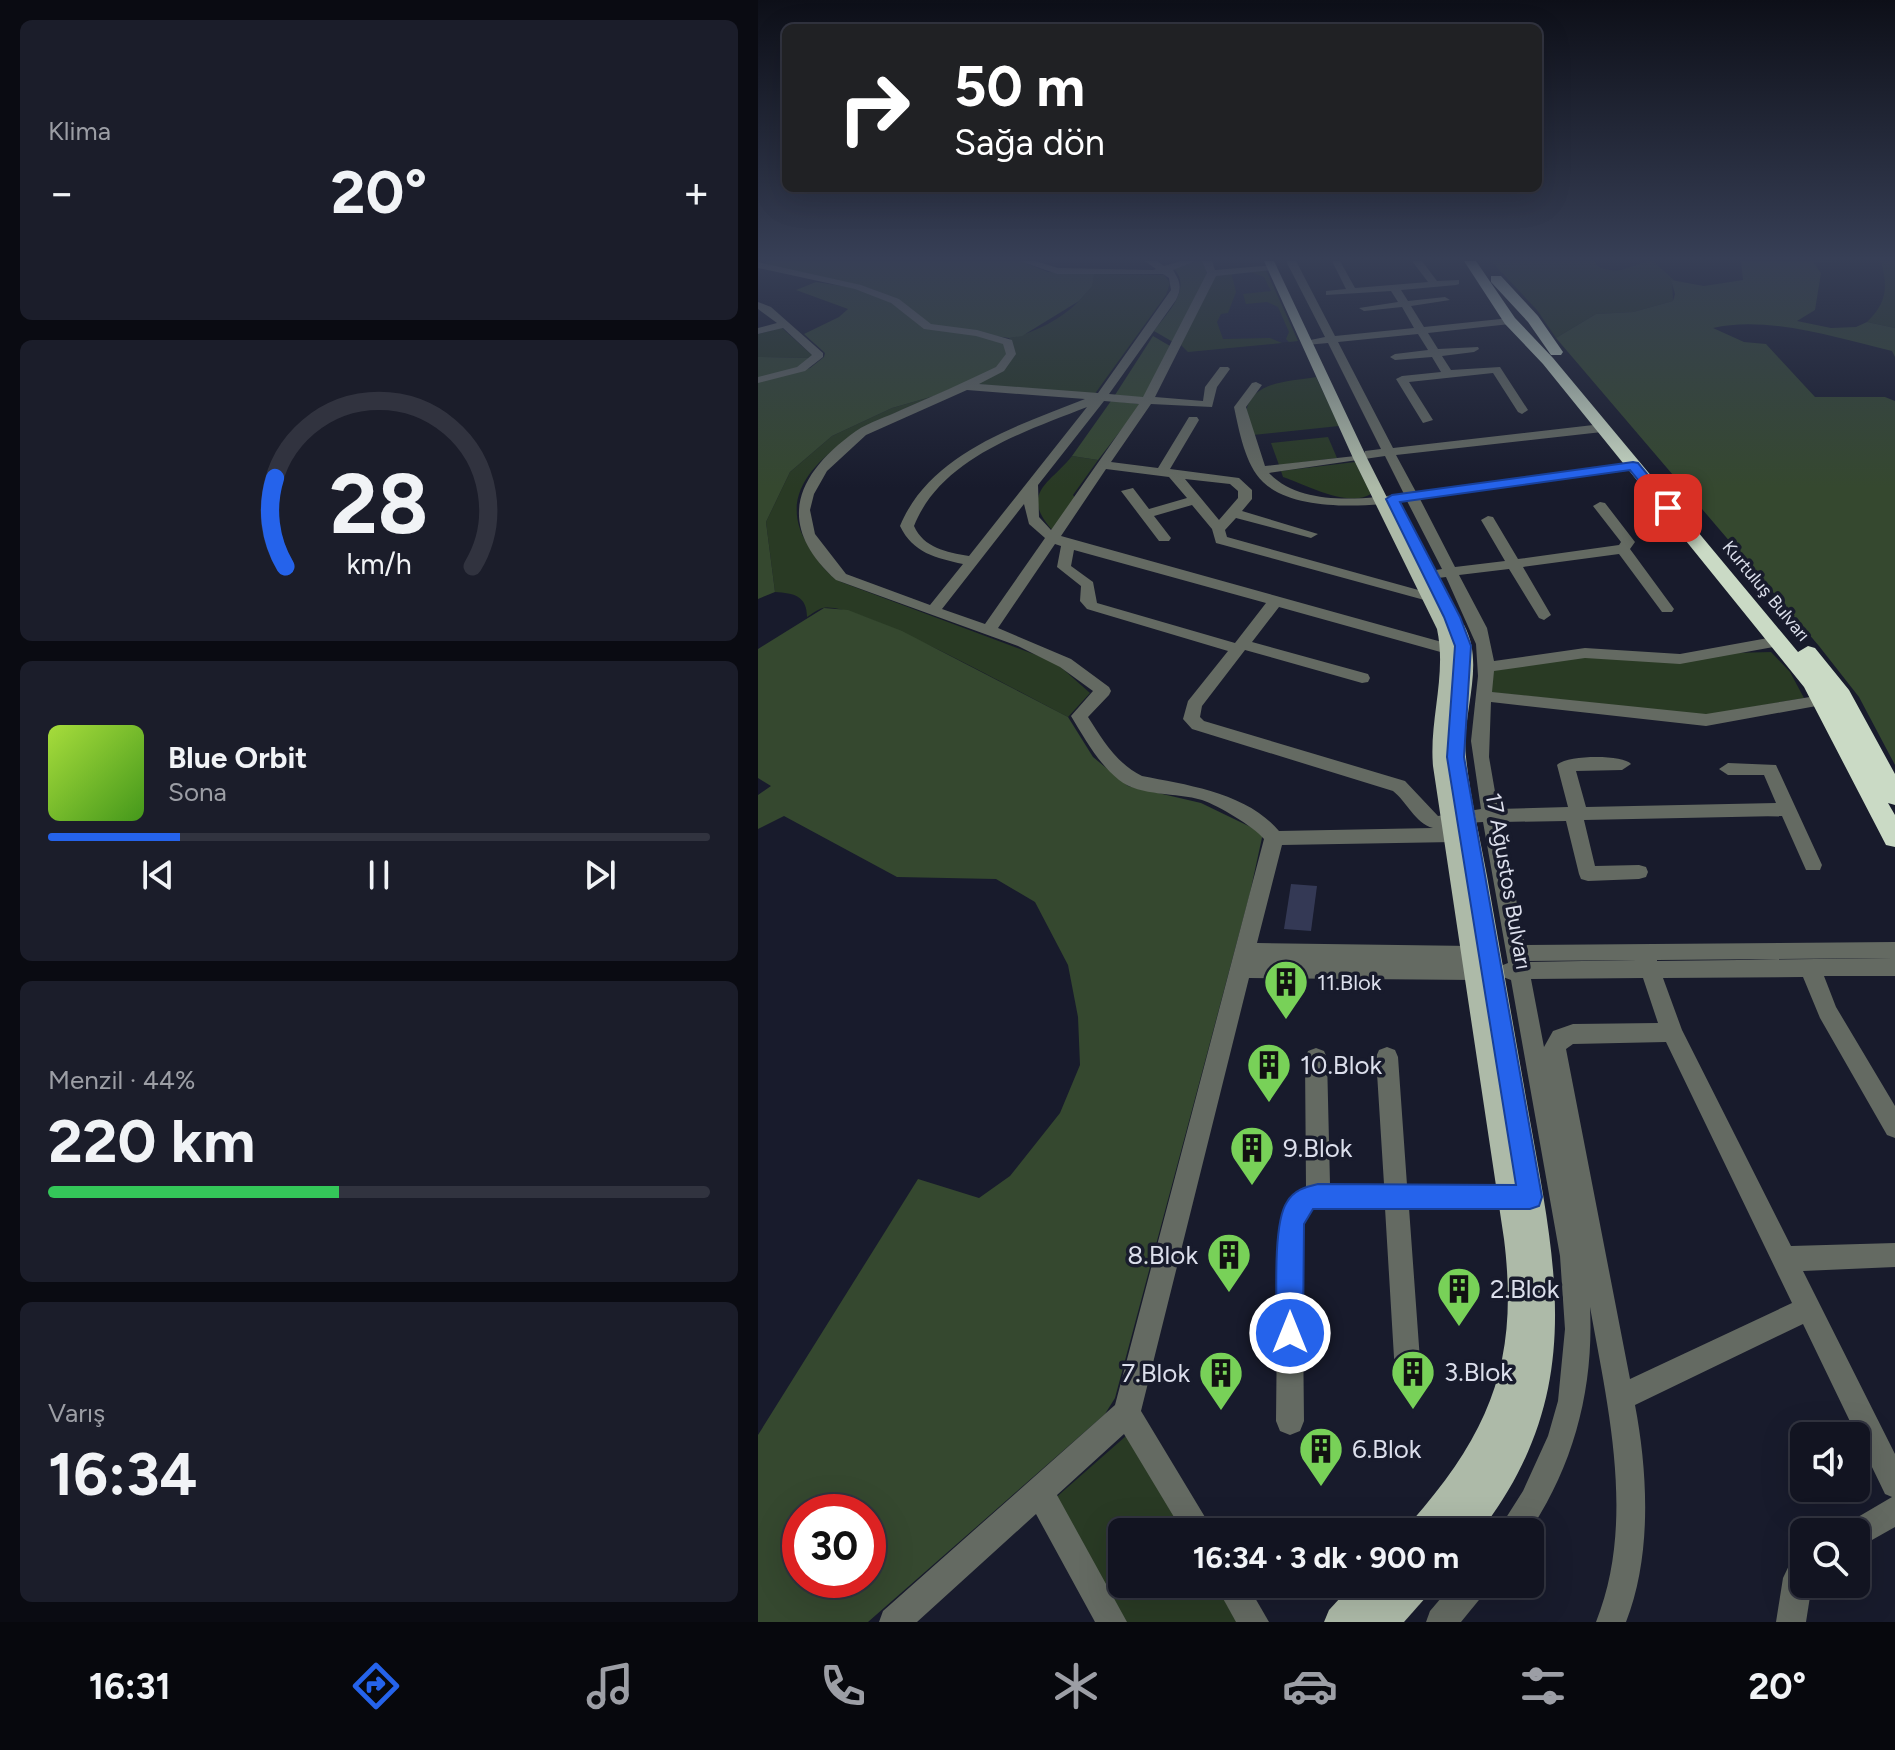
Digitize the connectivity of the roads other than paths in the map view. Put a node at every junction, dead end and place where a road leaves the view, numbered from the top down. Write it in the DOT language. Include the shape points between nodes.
graph roads {
  1 [pos="798,337"];
  2 [pos="990,337"];
  3 [pos="1145,337"];
  4 [pos="1160,337"];
  5 [pos="1179,337"];
  6 [pos="1338,337"];
  7 [pos="1425,337"];
  8 [pos="1532,337"];
  9 [pos="1538,337"];
  10 [pos="1316,339"];
  11 [pos="1175,345"];
  12 [pos="1474,349"];
  13 [pos="1435,353"];
  14 [pos="1395,357"];
  15 [pos="1224,369"];
  16 [pos="1448,374"];
  17 [pos="758,380"];
  18 [pos="1256,385"];
  19 [pos="966,386"];
  20 [pos="1101,397"];
  21 [pos="1148,401"];
  22 [pos="1208,405"];
  23 [pos="1240,407"];
  24 [pos="1522,410"];
  25 [pos="1193,420"];
  26 [pos="1427,420"];
  27 [pos="1602,428"];
  28 [pos="1372,455"];
  29 [pos="1103,465"];
  30 [pos="1633,466"];
  31 [pos="1262,470"];
  32 [pos="1167,472"];
  33 [pos="1033,484"];
  34 [pos="1128,491"];
  35 [pos="1395,499"];
  36 [pos="1194,500"];
  37 [pos="1600,506"];
  38 [pos="1234,513"];
  39 [pos="1145,514"];
  40 [pos="1488,520"];
  41 [pos="1219,528"];
  42 [pos="1311,534"];
  43 [pos="1164,538"];
  44 [pos="1061,541"];
  45 [pos="1623,549"];
  46 [pos="972,561"];
  47 [pos="1514,564"];
  48 [pos="1436,582"];
  49 [pos="1275,602"];
  50 [pos="1667,609"];
  51 [pos="933,611"];
  52 [pos="1544,615"];
  53 [pos="988,631"];
  54 [pos="1779,641"];
  55 [pos="1240,646"];
  56 [pos="1457,652"];
  57 [pos="1487,667"];
  58 [pos="1362,678"];
  59 [pos="1483,696"];
  60 [pos="1822,700"];
  61 [pos="1622,764"];
  62 [pos="1728,769"];
  63 [pos="1895,796"];
  64 [pos="1788,809"];
  65 [pos="1576,814"];
  66 [pos="1490,816"];
  67 [pos="1457,825"];
  68 [pos="1274,838"];
  69 [pos="1895,838"];
  70 [pos="1813,865"];
  71 [pos="1639,872"];
  72 [pos="1895,950"];
  73 [pos="1244,960"];
  74 [pos="1646,961"];
  75 [pos="1517,962"];
  76 [pos="1797,963"];
  77 [pos="1480,965"];
  78 [pos="1895,967"];
  79 [pos="1672,1032"];
  80 [pos="1387,1057"];
  81 [pos="1316,1058"];
  82 [pos="1895,1127"];
  83 [pos="1318,1196"];
  84 [pos="1396,1196"];
  85 [pos="1520,1197"];
  86 [pos="1895,1255"];
  87 [pos="1785,1259"];
  88 [pos="1809,1308"];
  89 [pos="1408,1374"];
  90 [pos="1621,1397"];
  91 [pos="1127,1413"];
  92 [pos="1290,1421"];
  93 [pos="1887,1448"];
  94 [pos="1895,1484"];
  95 [pos="1040,1493"];
  96 [pos="1895,1510"];
  97 [pos="1191,1518"];
  98 [pos="1435,1518"];
  99 [pos="1471,1518"];
  100 [pos="1522,1518"];
  101 [pos="1870,1525"];
  102 [pos="1239,1598"];
  103 [pos="1363,1598"];
  104 [pos="1402,1598"];
  105 [pos="1461,1598"];
  106 [pos="1795,1598"];
  107 [pos="894,1622"];
  108 [pos="1112,1622"];
  109 [pos="1254,1622"];
  110 [pos="1341,1622"];
  111 [pos="1381,1622"];
  112 [pos="1441,1622"];
  113 [pos="1611,1622"];
  114 [pos="1791,1622"];
  1 -- 17 [label="street" via="819,355 801,369"];
  2 -- 19 [label="street" via="1008,342 1011,354 1004,365"];
  3 -- 20 [label="street"];
  4 -- 11 [label="street"];
  5 -- 11 [label="street"];
  6 -- 10 [label="street"];
  7 -- 13 [label="street"];
  8 -- 27 [label="highway, Kurtuluş Bulvarı"];
  9 -- 63 [label="highway, Kurtuluş Bulvarı" via="1830,680"];
  10 -- 28 [label="main road, 17 Ağustos Bulvarı"];
  11 -- 21 [label="street"];
  12 -- 13 [label="street"];
  13 -- 14 [label="street"];
  13 -- 16 [label="street"];
  15 -- 22 [label="street" via="1211,387"];
  16 -- 24 [label="street" via="1496,369"];
  16 -- 26 [label="street" via="1402,379"];
  18 -- 23 [label="street"];
  19 -- 20 [label="street"];
  19 -- 51 [label="street" via="855,436 816,477 803,510 808,534 836,573"];
  20 -- 21 [label="street"];
  20 -- 33 [label="street"];
  20 -- 46 [label="street" via="1015,432 950,471 917,499 907,526 919,545"];
  21 -- 22 [label="street"];
  21 -- 29 [label="street"];
  22 -- 23 [label="street"];
  23 -- 31 [label="street"];
  25 -- 32 [label="street"];
  27 -- 28 [label="street"];
  27 -- 30 [label="highway, Kurtuluş Bulvarı"];
  28 -- 31 [label="street"];
  28 -- 35 [label="main road, 17 Ağustos Bulvarı"];
  29 -- 32 [label="street"];
  29 -- 44 [label="street"];
  30 -- 35 [label="street"];
  30 -- 54 [label="highway, Kurtuluş Bulvarı"];
  31 -- 35 [label="street" via="1275,483 1328,502"];
  32 -- 36 [label="street"];
  32 -- 38 [label="street" via="1237,482 1246,495"];
  33 -- 44 [label="street" via="1031,515 1039,528"];
  33 -- 46 [label="street"];
  34 -- 39 [label="street"];
  35 -- 48 [label="main road, 17 Ağustos Bulvarı"];
  35 -- 48 [label="street"];
  36 -- 39 [label="street"];
  36 -- 41 [label="street"];
  37 -- 45 [label="street" via="1628,542"];
  38 -- 41 [label="street"];
  38 -- 42 [label="street"];
  39 -- 43 [label="street"];
  40 -- 47 [label="street"];
  41 -- 48 [label="street" via="1223,541"];
  44 -- 49 [label="street"];
  44 -- 53 [label="street"];
  44 -- 55 [label="street" via="1064,567 1088,585 1092,606"];
  45 -- 47 [label="street"];
  45 -- 50 [label="street"];
  46 -- 51 [label="street"];
  47 -- 48 [label="street"];
  47 -- 52 [label="street"];
  48 -- 56 [label="main road, 17 Ağustos Bulvarı" via="1445,629"];
  48 -- 57 [label="street" via="1483,639"];
  49 -- 55 [label="street"];
  49 -- 56 [label="street"];
  51 -- 53 [label="street"];
  53 -- 68 [label="street" via="1061,658 1103,691 1079,716 1101,751 1126,776 1208,795 1264,826"];
  54 -- 57 [label="street" via="1680,659 1585,653"];
  54 -- 60 [label="highway, Kurtuluş Bulvarı"];
  55 -- 58 [label="street"];
  55 -- 67 [label="street" via="1194,705 1193,722 1399,786 1425,818"];
  56 -- 67 [label="main road, 17 Ağustos Bulvarı" via="1439,736"];
  57 -- 59 [label="street"];
  59 -- 60 [label="street" via="1706,720"];
  59 -- 66 [label="street" via="1479,747"];
  60 -- 69 [label="highway, Kurtuluş Bulvarı"];
  61 -- 65 [label="street" via="1566,765"];
  62 -- 64 [label="street" via="1770,769"];
  64 -- 65 [label="street"];
  64 -- 70 [label="street"];
  65 -- 66 [label="street"];
  65 -- 71 [label="street" via="1588,874"];
  66 -- 67 [label="street"];
  66 -- 75 [label="street"];
  67 -- 68 [label="street"];
  67 -- 77 [label="main road, 17 Ağustos Bulvarı"];
  68 -- 73 [label="street"];
  72 -- 76 [label="street"];
  73 -- 77 [label="street"];
  73 -- 91 [label="street"];
  74 -- 75 [label="street"];
  74 -- 76 [label="street"];
  74 -- 79 [label="street"];
  75 -- 77 [label="street"];
  75 -- 100 [label="street" via="1572,1256 1580,1329 1561,1447 1542,1490"];
  76 -- 78 [label="street"];
  76 -- 82 [label="street"];
  77 -- 85 [label="main road, 17 Ağustos Bulvarı"];
  79 -- 87 [label="street"];
  79 -- 90 [label="street" via="1573,1034 1555,1047"];
  80 -- 84 [label="street"];
  81 -- 83 [label="street"];
  83 -- 84 [label="street"];
  83 -- 92 [label="street" via="1302,1202 1291,1224"];
  84 -- 85 [label="street"];
  84 -- 89 [label="street"];
  85 -- 98 [label="main road, 17 Ağustos Bulvarı" via="1523,1306 1507,1402 1486,1450"];
  85 -- 99 [label="main road, 17 Ağustos Bulvarı" via="1544,1309 1536,1384 1503,1471"];
  86 -- 87 [label="street"];
  87 -- 88 [label="street"];
  88 -- 90 [label="street"];
  88 -- 93 [label="street"];
  90 -- 113 [label="street" via="1628,1526 1619,1601"];
  91 -- 95 [label="street"];
  91 -- 97 [label="street"];
  93 -- 94 [label="street"];
  95 -- 107 [label="street"];
  95 -- 108 [label="street"];
  96 -- 101 [label="street"];
  102 -- 109 [label="street"];
  103 -- 110 [label="main road"];
  104 -- 111 [label="main road"];
  105 -- 112 [label="street"];
  106 -- 114 [label="street"];
}
